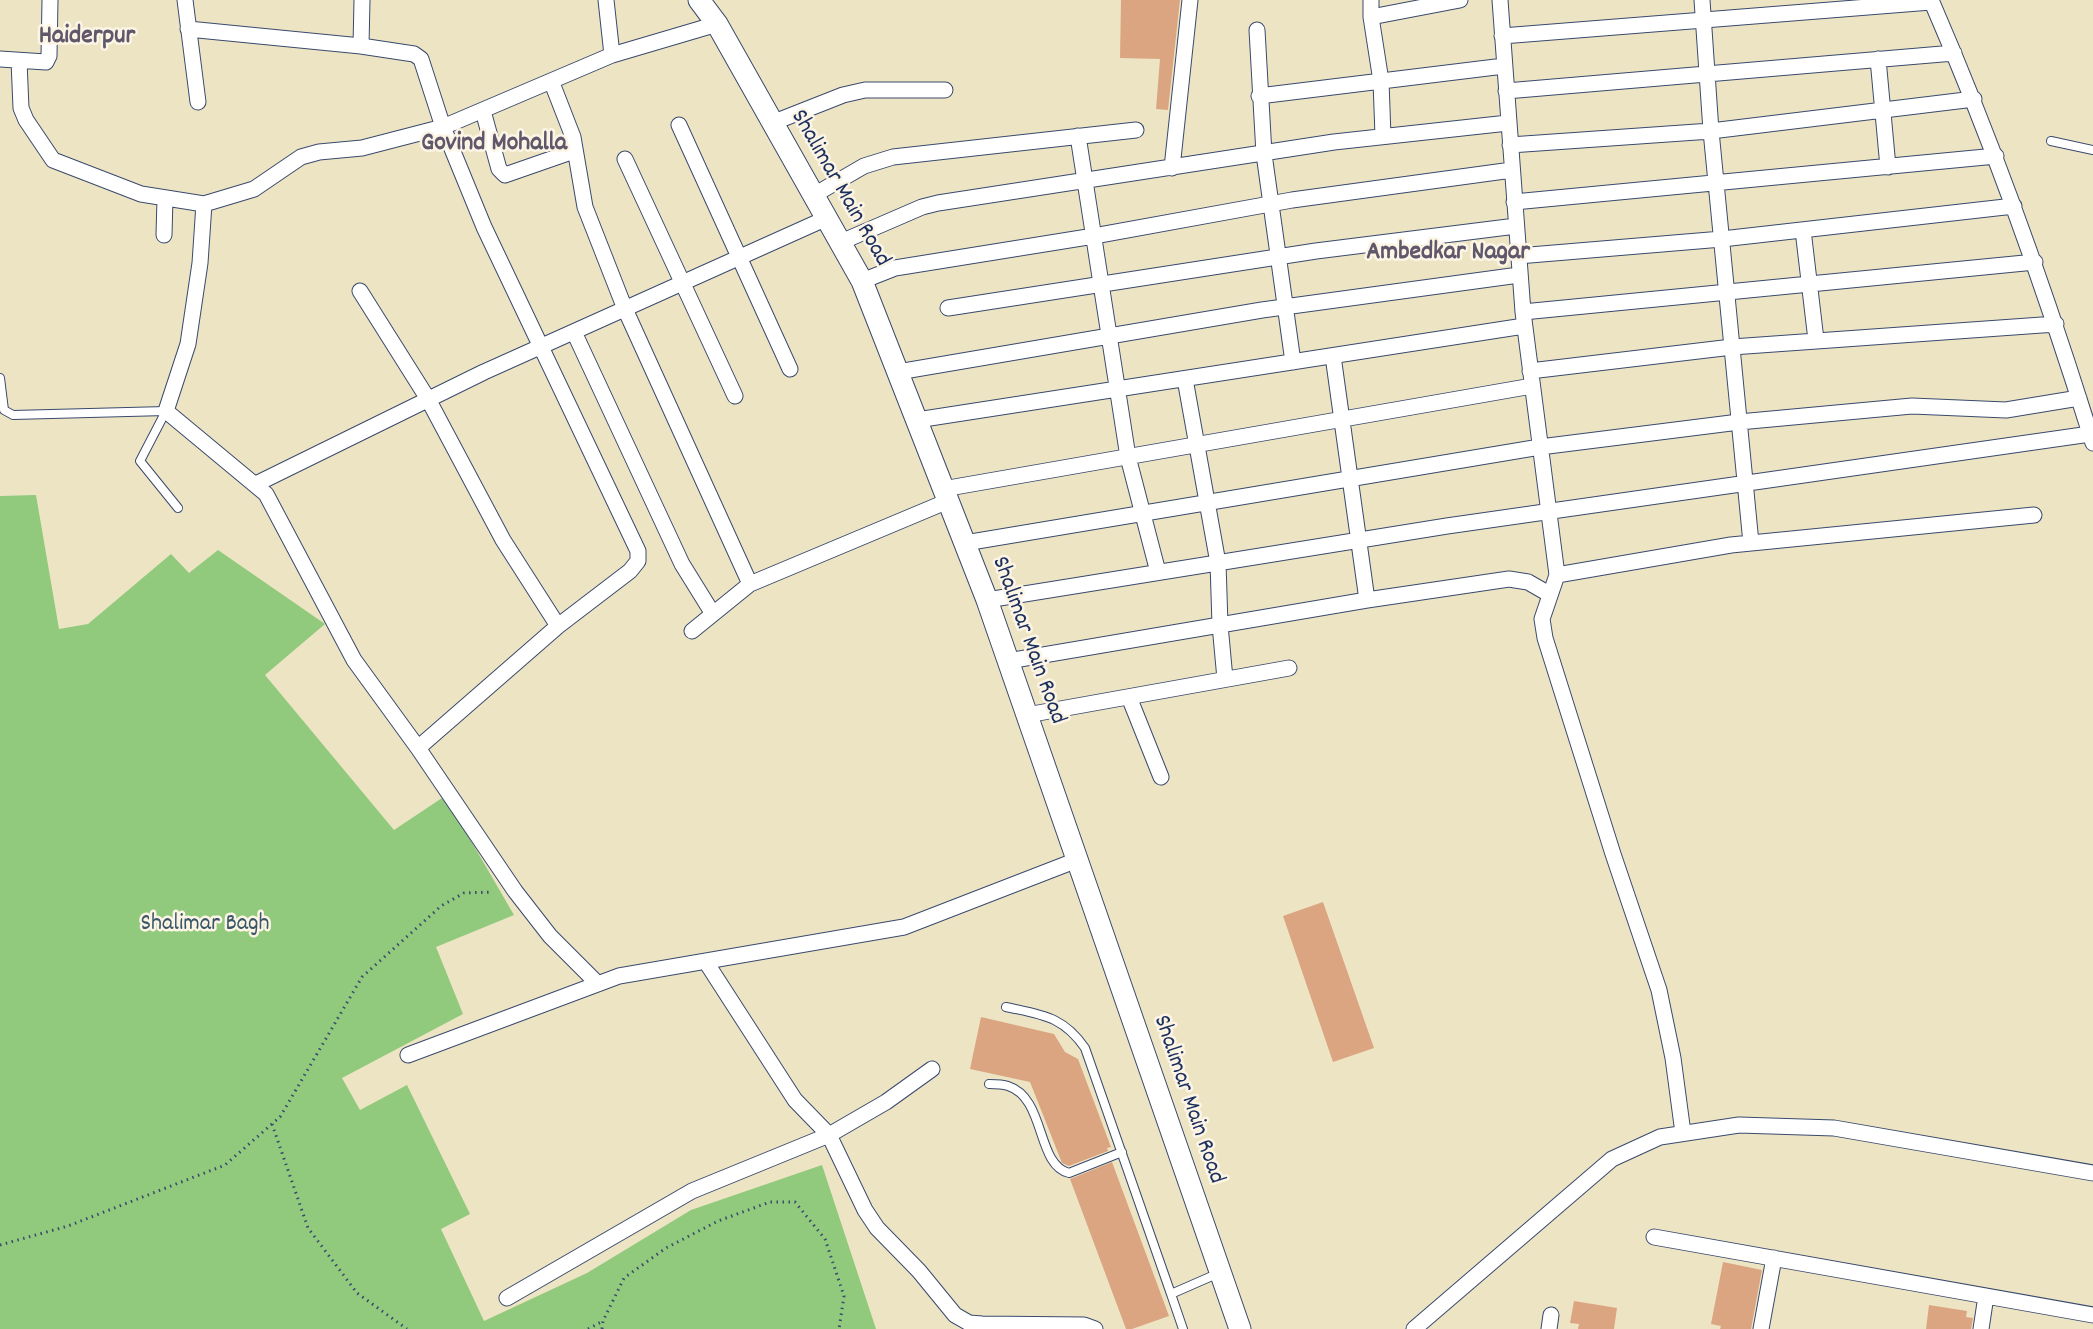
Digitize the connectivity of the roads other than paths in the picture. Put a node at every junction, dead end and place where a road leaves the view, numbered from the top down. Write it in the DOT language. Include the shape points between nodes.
graph roads {
  1 [pos="50,0"];
  2 [pos="185,0"];
  3 [pos="362,0"];
  4 [pos="606,0"];
  5 [pos="699,0"];
  6 [pos="1190,0"];
  7 [pos="1371,0"];
  8 [pos="1460,0"];
  9 [pos="1500,0"];
  10 [pos="1702,0"];
  11 [pos="1931,1"];
  12 [pos="1371,17"];
  13 [pos="1704,20"];
  14 [pos="717,24"];
  15 [pos="188,29"];
  16 [pos="1257,30"];
  17 [pos="1502,36"];
  18 [pos="361,46"];
  19 [pos="1954,53"];
  20 [pos="612,55"];
  21 [pos="0,59"];
  22 [pos="1878,59"];
  23 [pos="19,61"];
  24 [pos="1504,66"];
  25 [pos="1707,74"];
  26 [pos="1381,81"];
  27 [pos="552,83"];
  28 [pos="945,90"];
  29 [pos="1506,91"];
  30 [pos="1259,96"];
  31 [pos="1974,99"];
  32 [pos="198,102"];
  33 [pos="483,111"];
  34 [pos="1881,111"];
  35 [pos="772,123"];
  36 [pos="1509,123"];
  37 [pos="680,126"];
  38 [pos="443,127"];
  39 [pos="1136,130"];
  40 [pos="1711,131"];
  41 [pos="1078,136"];
  42 [pos="1383,136"];
  43 [pos="2051,141"];
  44 [pos="1510,145"];
  45 [pos="2093,150"];
  46 [pos="574,151"];
  47 [pos="1264,154"];
  48 [pos="1996,156"];
  49 [pos="625,159"];
  50 [pos="1888,167"];
  51 [pos="1172,168"];
  52 [pos="1512,170"];
  53 [pos="1085,182"];
  54 [pos="1716,184"];
  55 [pos="814,195"];
  56 [pos="165,198"];
  57 [pos="1514,202"];
  58 [pos="204,204"];
  59 [pos="1271,204"];
  60 [pos="2014,206"];
  61 [pos="827,218"];
  62 [pos="1516,226"];
  63 [pos="1803,230"];
  64 [pos="164,235"];
  65 [pos="1094,236"];
  66 [pos="1722,239"];
  67 [pos="841,242"];
  68 [pos="1518,256"];
  69 [pos="740,257"];
  70 [pos="1278,257"];
  71 [pos="2035,262"];
  72 [pos="1519,275"];
  73 [pos="862,280"];
  74 [pos="682,283"];
  75 [pos="1101,284"];
  76 [pos="1809,285"];
  77 [pos="360,291"];
  78 [pos="1727,293"];
  79 [pos="1285,307"];
  80 [pos="948,308"];
  81 [pos="625,309"];
  82 [pos="1523,319"];
  83 [pos="2056,324"];
  84 [pos="574,332"];
  85 [pos="1109,337"];
  86 [pos="1816,340"];
  87 [pos="540,347"];
  88 [pos="1732,347"];
  89 [pos="1333,356"];
  90 [pos="1293,362"];
  91 [pos="790,369"];
  92 [pos="898,372"];
  93 [pos="0,378"];
  94 [pos="1185,379"];
  95 [pos="1531,379"];
  96 [pos="1118,389"];
  97 [pos="735,396"];
  98 [pos="2079,398"];
  99 [pos="428,399"];
  100 [pos="166,411"];
  101 [pos="917,420"];
  102 [pos="1342,420"];
  103 [pos="1739,422"];
  104 [pos="2092,438"];
  105 [pos="1197,445"];
  106 [pos="1540,447"];
  107 [pos="1128,457"];
  108 [pos="1351,479"];
  109 [pos="1745,483"];
  110 [pos="256,484"];
  111 [pos="946,495"];
  112 [pos="1208,503"];
  113 [pos="178,508"];
  114 [pos="1548,511"];
  115 [pos="1142,513"];
  116 [pos="2034,515"];
  117 [pos="1359,540"];
  118 [pos="965,543"];
  119 [pos="1751,543"];
  120 [pos="1218,563"];
  121 [pos="1158,572"];
  122 [pos="1557,575"];
  123 [pos="750,584"];
  124 [pos="1549,594"];
  125 [pos="987,600"];
  126 [pos="1367,600"];
  127 [pos="713,614"];
  128 [pos="1220,625"];
  129 [pos="558,626"];
  130 [pos="692,631"];
  131 [pos="1008,661"];
  132 [pos="1289,668"];
  133 [pos="1225,679"];
  134 [pos="1129,697"];
  135 [pos="1027,715"];
  136 [pos="418,748"];
  137 [pos="1161,777"];
  138 [pos="1077,860"];
  139 [pos="706,962"];
  140 [pos="598,984"];
  141 [pos="1006,1007"];
  142 [pos="408,1055"];
  143 [pos="932,1069"];
  144 [pos="989,1084"];
  145 [pos="1683,1133"];
  146 [pos="829,1135"];
  147 [pos="1122,1152"];
  148 [pos="2093,1173"];
  149 [pos="1654,1237"];
  150 [pos="1774,1258"];
  151 [pos="1220,1273"];
  152 [pos="1171,1294"];
  153 [pos="1986,1296"];
  154 [pos="507,1298"];
  155 [pos="2093,1315"];
  156 [pos="1095,1329"];
  157 [pos="1183,1329"];
  158 [pos="1240,1329"];
  159 [pos="1414,1329"];
  160 [pos="1761,1329"];
  161 [pos="1981,1329"];
  1 -- 23 [label="street" via="48,60"];
  2 -- 15 [label="street"];
  3 -- 18 [label="street"];
  4 -- 20 [label="street"];
  5 -- 14 [label="street, Shalimar Main Road"];
  6 -- 51 [label="street"];
  7 -- 12 [label="street"];
  8 -- 12 [label="street"];
  9 -- 17 [label="street"];
  10 -- 13 [label="street"];
  11 -- 13 [label="street"];
  11 -- 19 [label="street"];
  12 -- 26 [label="street"];
  13 -- 17 [label="street"];
  13 -- 25 [label="street"];
  14 -- 20 [label="street"];
  14 -- 35 [label="street, Shalimar Main Road"];
  15 -- 18 [label="street"];
  15 -- 32 [label="street"];
  16 -- 30 [label="street"];
  17 -- 24 [label="street"];
  18 -- 38 [label="street" via="418,55"];
  19 -- 22 [label="street"];
  19 -- 31 [label="street"];
  20 -- 27 [label="street"];
  21 -- 23 [label="street"];
  22 -- 25 [label="street"];
  22 -- 34 [label="street"];
  23 -- 56 [label="street" via="21,108 53,160 141,194"];
  24 -- 26 [label="street"];
  24 -- 29 [label="street"];
  25 -- 29 [label="street"];
  25 -- 40 [label="street"];
  26 -- 30 [label="street"];
  26 -- 42 [label="street"];
  27 -- 33 [label="street"];
  27 -- 46 [label="street" via="570,128"];
  28 -- 35 [label="street" via="865,90"];
  29 -- 36 [label="street"];
  30 -- 47 [label="street"];
  31 -- 34 [label="street"];
  31 -- 48 [label="street"];
  33 -- 38 [label="street"];
  33 -- 46 [label="street" via="499,169 505,175"];
  34 -- 40 [label="street"];
  34 -- 50 [label="street"];
  35 -- 55 [label="street, Shalimar Main Road"];
  36 -- 42 [label="street"];
  36 -- 44 [label="street"];
  37 -- 69 [label="street"];
  38 -- 58 [label="street" via="362,148 301,157 254,189"];
  38 -- 87 [label="street"];
  39 -- 41 [label="street"];
  40 -- 44 [label="street"];
  40 -- 54 [label="street"];
  41 -- 53 [label="street"];
  41 -- 55 [label="street" via="893,157 864,166"];
  42 -- 47 [label="street"];
  43 -- 45 [label="lane"];
  44 -- 52 [label="street"];
  46 -- 81 [label="street" via="585,207"];
  47 -- 51 [label="street"];
  47 -- 59 [label="street"];
  48 -- 50 [label="street"];
  48 -- 60 [label="street"];
  49 -- 74 [label="street"];
  50 -- 54 [label="street"];
  51 -- 53 [label="street"];
  52 -- 57 [label="street"];
  52 -- 59 [label="street"];
  53 -- 65 [label="street"];
  53 -- 67 [label="street" via="922,207"];
  54 -- 57 [label="street"];
  54 -- 66 [label="street"];
  55 -- 61 [label="street, Shalimar Main Road"];
  56 -- 58 [label="street"];
  56 -- 64 [label="street"];
  57 -- 62 [label="street"];
  58 -- 100 [label="street" via="188,344"];
  59 -- 65 [label="street"];
  59 -- 70 [label="street"];
  60 -- 63 [label="street"];
  60 -- 71 [label="street"];
  61 -- 67 [label="street, Shalimar Main Road"];
  61 -- 69 [label="street"];
  62 -- 68 [label="street"];
  62 -- 70 [label="street"];
  63 -- 66 [label="street"];
  63 -- 76 [label="street"];
  65 -- 73 [label="street" via="895,268"];
  65 -- 75 [label="street"];
  66 -- 68 [label="street"];
  66 -- 78 [label="street"];
  67 -- 73 [label="street, Shalimar Main Road"];
  68 -- 72 [label="street"];
  69 -- 74 [label="street"];
  69 -- 91 [label="street"];
  70 -- 75 [label="street"];
  70 -- 79 [label="street"];
  71 -- 76 [label="street"];
  71 -- 83 [label="street"];
  72 -- 79 [label="street"];
  72 -- 82 [label="street"];
  73 -- 92 [label="street, Shalimar Main Road"];
  74 -- 81 [label="street"];
  74 -- 97 [label="street"];
  75 -- 80 [label="street"];
  75 -- 85 [label="street"];
  76 -- 78 [label="street"];
  76 -- 86 [label="street"];
  77 -- 99 [label="street"];
  78 -- 82 [label="street"];
  78 -- 88 [label="street"];
  79 -- 85 [label="street"];
  79 -- 90 [label="street"];
  81 -- 84 [label="street"];
  81 -- 123 [label="street"];
  82 -- 89 [label="street"];
  82 -- 95 [label="street"];
  83 -- 86 [label="street"];
  83 -- 98 [label="street"];
  84 -- 87 [label="street"];
  84 -- 127 [label="street" via="675,549"];
  85 -- 92 [label="street"];
  85 -- 96 [label="street"];
  86 -- 88 [label="street"];
  87 -- 99 [label="street"];
  87 -- 129 [label="street" via="638,552 638,561 630,571"];
  88 -- 95 [label="street"];
  88 -- 103 [label="street"];
  89 -- 90 [label="street"];
  89 -- 102 [label="street"];
  90 -- 94 [label="street"];
  92 -- 101 [label="street, Shalimar Main Road"];
  93 -- 100 [label="lane" via="4,410 13,415"];
  94 -- 96 [label="street"];
  94 -- 105 [label="street"];
  95 -- 102 [label="street"];
  95 -- 106 [label="street"];
  96 -- 101 [label="street"];
  96 -- 107 [label="street"];
  98 -- 103 [label="street" via="2006,410 1912,406"];
  98 -- 104 [label="street"];
  99 -- 110 [label="street"];
  99 -- 129 [label="street" via="502,540"];
  100 -- 110 [label="street"];
  100 -- 113 [label="lane" via="140,461"];
  101 -- 111 [label="street, Shalimar Main Road"];
  102 -- 105 [label="street"];
  102 -- 108 [label="street"];
  103 -- 106 [label="street"];
  103 -- 109 [label="street"];
  104 -- 109 [label="street"];
  105 -- 107 [label="street"];
  105 -- 112 [label="street"];
  106 -- 108 [label="street"];
  106 -- 114 [label="street"];
  107 -- 111 [label="street"];
  107 -- 115 [label="street"];
  108 -- 112 [label="street"];
  108 -- 117 [label="street"];
  109 -- 114 [label="street"];
  109 -- 119 [label="street"];
  110 -- 136 [label="street" via="275,508 354,660"];
  111 -- 118 [label="street, Shalimar Main Road"];
  111 -- 123 [label="street"];
  112 -- 115 [label="street"];
  112 -- 120 [label="street"];
  114 -- 117 [label="street"];
  114 -- 122 [label="street"];
  115 -- 118 [label="street"];
  115 -- 121 [label="street"];
  116 -- 119 [label="street"];
  117 -- 120 [label="street"];
  117 -- 126 [label="street"];
  118 -- 125 [label="street, Shalimar Main Road"];
  119 -- 122 [label="street"];
  120 -- 121 [label="street"];
  120 -- 128 [label="street"];
  121 -- 125 [label="street"];
  122 -- 124 [label="street"];
  123 -- 127 [label="street"];
  124 -- 126 [label="street" via="1528,582 1509,579"];
  124 -- 145 [label="street" via="1542,619 1545,638 1659,990"];
  125 -- 131 [label="street, Shalimar Main Road"];
  126 -- 128 [label="street"];
  127 -- 130 [label="street"];
  128 -- 131 [label="street"];
  128 -- 133 [label="street"];
  129 -- 136 [label="street"];
  131 -- 135 [label="street, Shalimar Main Road"];
  132 -- 133 [label="street"];
  133 -- 134 [label="street"];
  134 -- 135 [label="street"];
  134 -- 137 [label="street"];
  135 -- 138 [label="street, Shalimar Main Road"];
  136 -- 140 [label="street" via="515,891 550,936"];
  138 -- 139 [label="street" via="904,927"];
  138 -- 151 [label="street, Shalimar Main Road"];
  139 -- 140 [label="street" via="619,976"];
  139 -- 146 [label="street" via="795,1101"];
  140 -- 142 [label="street"];
  141 -- 147 [label="lane" via="1050,1016 1076,1035 1089,1058"];
  143 -- 146 [label="street"];
  144 -- 147 [label="lane" via="1008,1086 1024,1097 1052,1161 1062,1172 1069,1173"];
  145 -- 148 [label="street" via="1739,1125 1834,1128"];
  145 -- 159 [label="street" via="1660,1137 1612,1160"];
  146 -- 154 [label="street" via="692,1191"];
  146 -- 156 [label="street" via="877,1228 955,1315 969,1323 1084,1325"];
  147 -- 152 [label="lane"];
  149 -- 150 [label="street"];
  150 -- 153 [label="street"];
  150 -- 160 [label="street"];
  151 -- 152 [label="lane"];
  151 -- 158 [label="street, Shalimar Main Road"];
  152 -- 157 [label="lane"];
  153 -- 155 [label="street"];
  153 -- 161 [label="street"];
}
